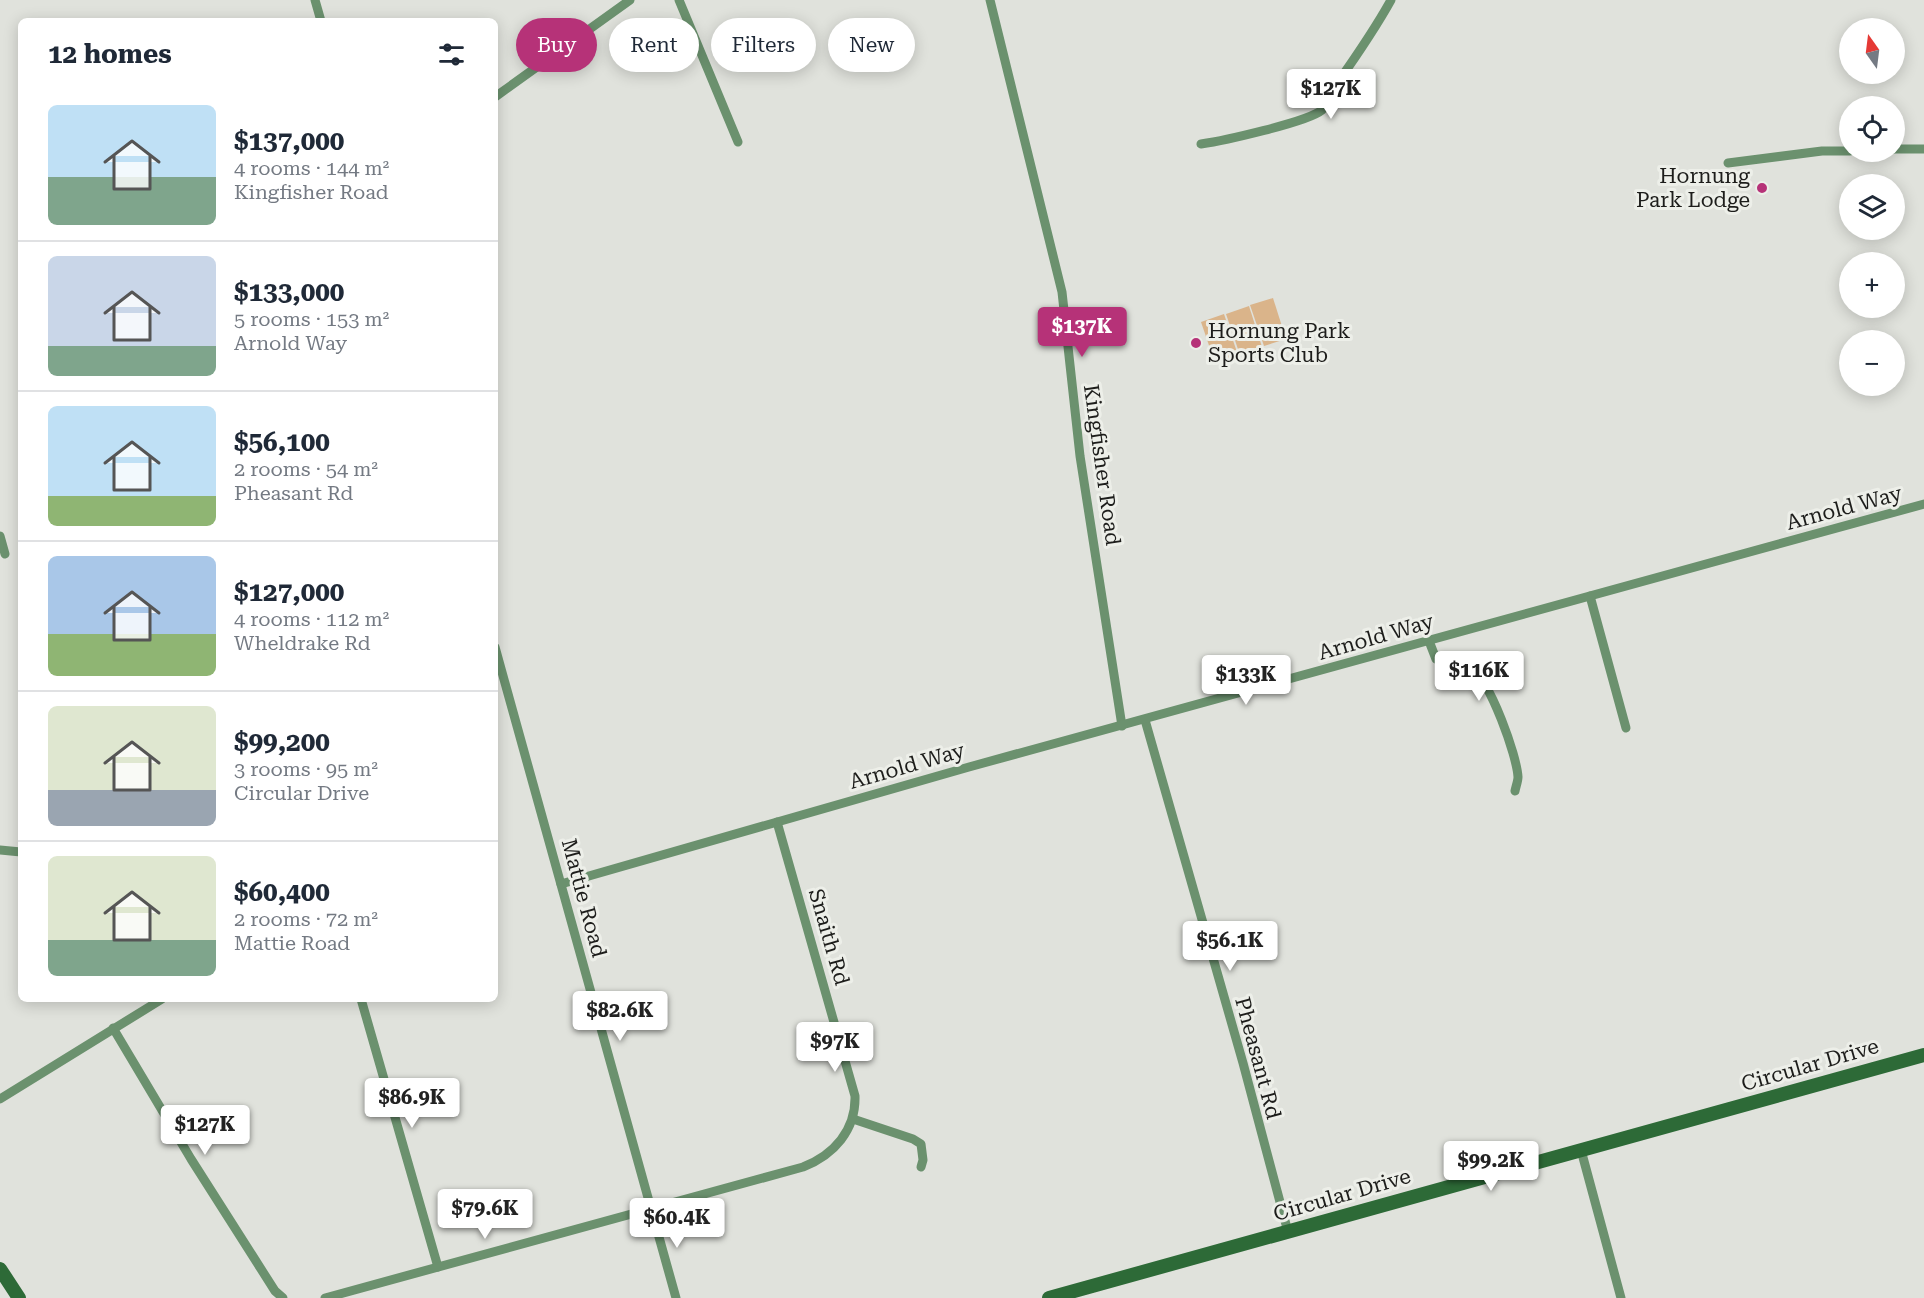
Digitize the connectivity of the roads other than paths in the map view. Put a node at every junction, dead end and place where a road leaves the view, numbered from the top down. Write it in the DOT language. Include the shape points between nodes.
graph roads {
  1 [pos="315,0"];
  2 [pos="630,0"];
  3 [pos="679,0"];
  4 [pos="990,0"];
  5 [pos="1391,0"];
  6 [pos="320,18"];
  7 [pos="498,95"];
  8 [pos="738,142"];
  9 [pos="1201,144"];
  10 [pos="1905,149"];
  11 [pos="1924,149"];
  12 [pos="1839,151"];
  13 [pos="1728,163"];
  14 [pos="1924,504"];
  15 [pos="0,536"];
  16 [pos="5,554"];
  17 [pos="1590,596"];
  18 [pos="1429,641"];
  19 [pos="498,658"];
  20 [pos="1145,720"];
  21 [pos="1122,726"];
  22 [pos="1626,728"];
  23 [pos="1515,791"];
  24 [pos="777,822"];
  25 [pos="0,850"];
  26 [pos="18,852"];
  27 [pos="561,884"];
  28 [pos="157,1002"];
  29 [pos="362,1002"];
  30 [pos="113,1028"];
  31 [pos="1924,1055"];
  32 [pos="0,1099"];
  33 [pos="853,1119"];
  34 [pos="1581,1150"];
  35 [pos="921,1167"];
  36 [pos="652,1208"];
  37 [pos="1288,1232"];
  38 [pos="438,1267"];
  39 [pos="0,1269"];
  40 [pos="19,1298"];
  41 [pos="283,1298"];
  42 [pos="325,1298"];
  43 [pos="676,1298"];
  44 [pos="1049,1298"];
  45 [pos="1621,1298"];
  1 -- 6 [label="street"];
  2 -- 7 [label="street"];
  3 -- 8 [label="street"];
  4 -- 21 [label="street, Kingfisher Road" via="1062,292 1080,456"];
  5 -- 9 [label="street" via="1322,110 1246,136"];
  10 -- 11 [label="street"];
  12 -- 13 [label="street"];
  14 -- 17 [label="street, Arnold Way"];
  15 -- 16 [label="street"];
  17 -- 18 [label="street, Arnold Way"];
  17 -- 22 [label="street"];
  18 -- 20 [label="street, Arnold Way"];
  18 -- 23 [label="street" via="1436,659 1472,670 1481,678 1493,699 1515,765"];
  19 -- 27 [label="street, Mattie Road"];
  20 -- 21 [label="street, Arnold Way"];
  20 -- 37 [label="street, Pheasant Rd"];
  21 -- 24 [label="street, Arnold Way"];
  24 -- 27 [label="street, Arnold Way"];
  24 -- 33 [label="street, Snaith Rd" via="855,1096"];
  25 -- 26 [label="street"];
  27 -- 36 [label="street, Mattie Road"];
  28 -- 30 [label="street"];
  29 -- 38 [label="street"];
  30 -- 32 [label="street"];
  30 -- 41 [label="street" via="191,1159"];
  31 -- 34 [label="street, Circular Drive"];
  33 -- 35 [label="street" via="921,1144"];
  33 -- 36 [label="street" via="840,1142 818,1161"];
  34 -- 37 [label="street, Circular Drive"];
  34 -- 45 [label="street"];
  36 -- 38 [label="street"];
  36 -- 43 [label="street, Mattie Road"];
  37 -- 44 [label="street, Circular Drive"];
  38 -- 42 [label="street"];
  39 -- 40 [label="street"];
}
